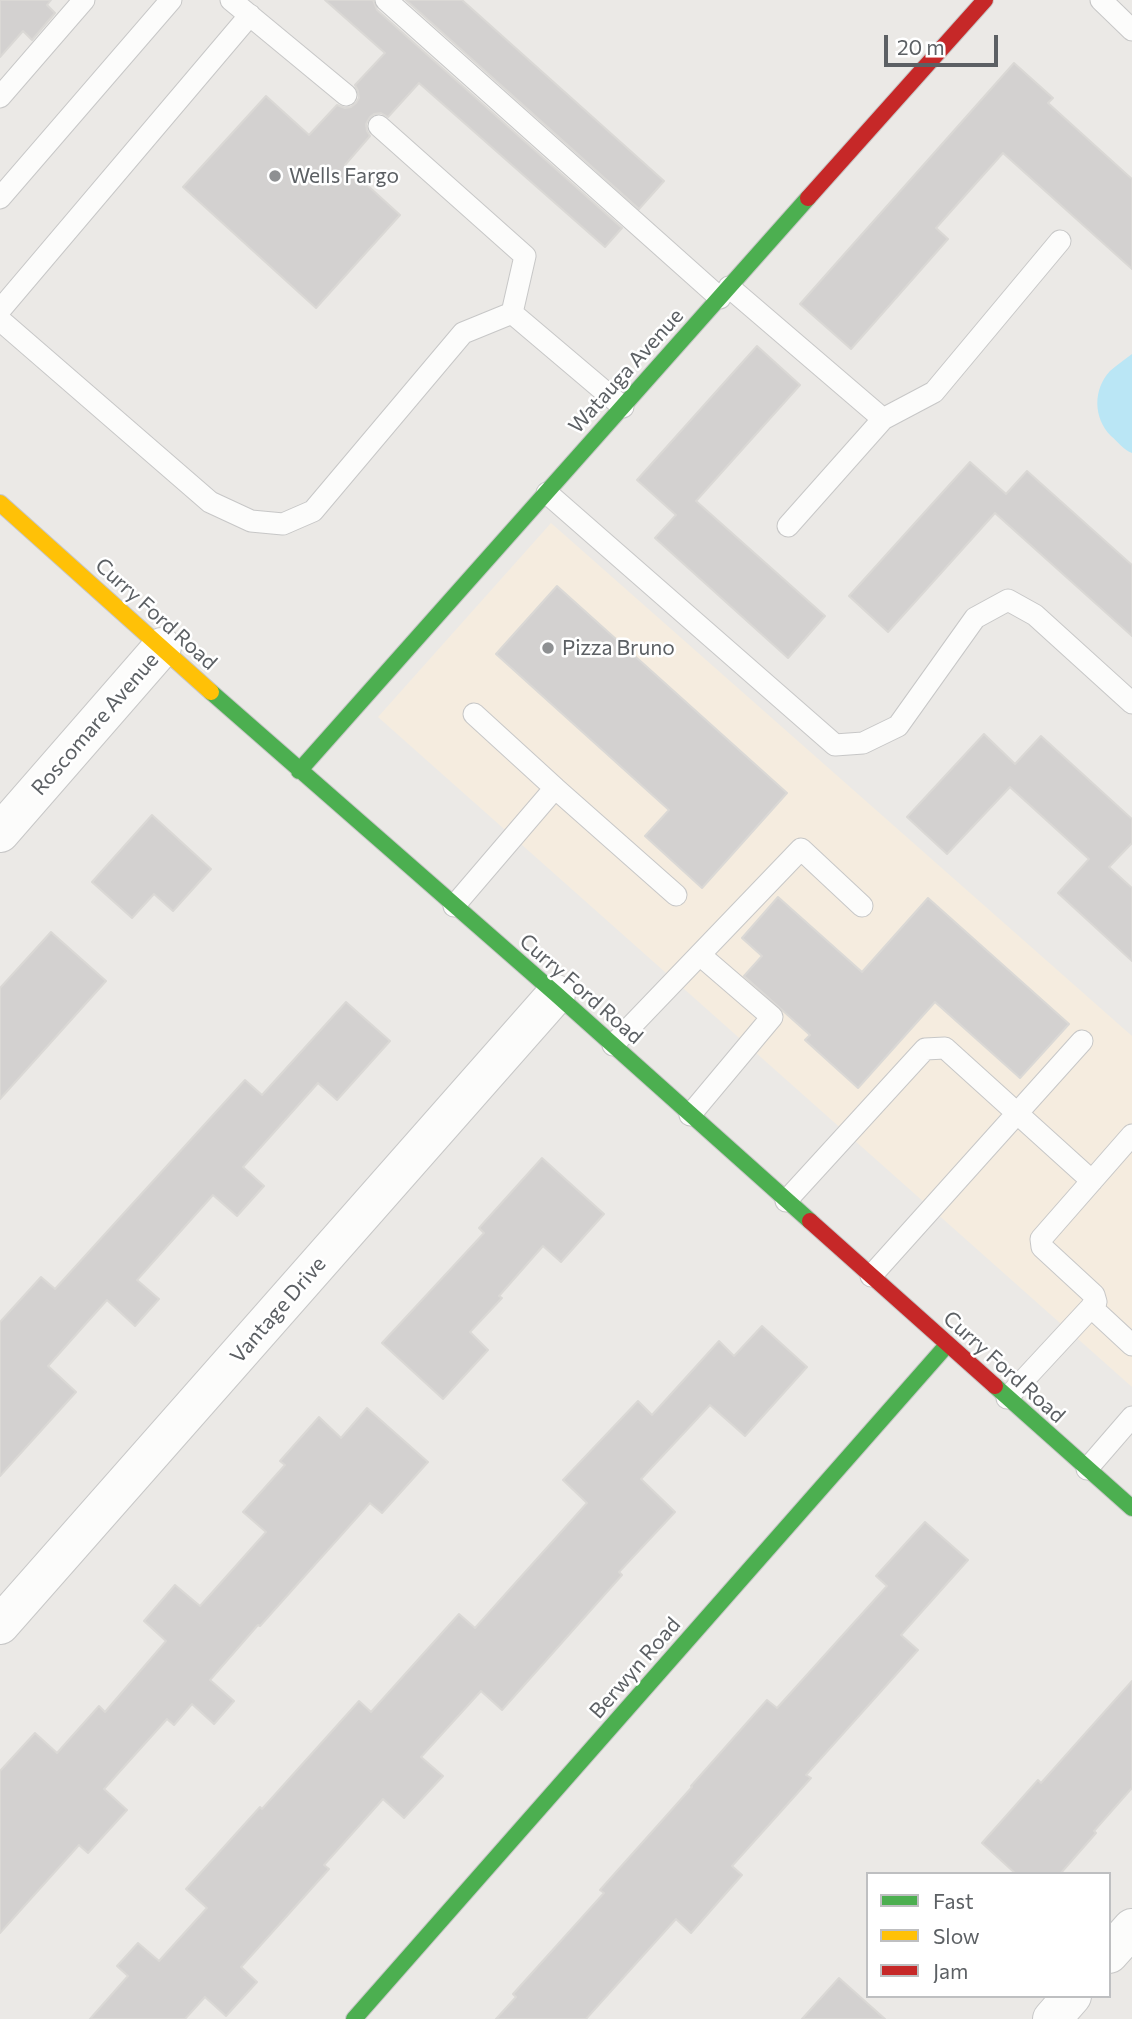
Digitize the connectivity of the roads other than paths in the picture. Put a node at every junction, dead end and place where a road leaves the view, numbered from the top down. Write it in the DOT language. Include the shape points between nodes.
graph roads {
  1 [pos="85,0"];
  2 [pos="171,0"];
  3 [pos="231,0"];
  4 [pos="386,0"];
  5 [pos="985,0"];
  6 [pos="1101,0"];
  7 [pos="250,15"];
  8 [pos="1132,30"];
  9 [pos="346,95"];
  10 [pos="0,97"];
  11 [pos="380,126"];
  12 [pos="0,198"];
  13 [pos="1060,241"];
  14 [pos="725,292"];
  15 [pos="0,310"];
  16 [pos="512,313"];
  17 [pos="0,320"];
  18 [pos="623,407"];
  19 [pos="883,419"];
  20 [pos="547,493"];
  21 [pos="0,503"];
  22 [pos="788,526"];
  23 [pos="162,647"];
  24 [pos="1132,703"];
  25 [pos="474,714"];
  26 [pos="299,771"];
  27 [pos="555,788"];
  28 [pos="0,833"];
  29 [pos="676,895"];
  30 [pos="454,906"];
  31 [pos="862,906"];
  32 [pos="700,955"];
  33 [pos="556,994"];
  34 [pos="1082,1041"];
  35 [pos="613,1045"];
  36 [pos="1018,1114"];
  37 [pos="690,1115"];
  38 [pos="1132,1135"];
  39 [pos="1092,1181"];
  40 [pos="786,1201"];
  41 [pos="871,1276"];
  42 [pos="1091,1307"];
  43 [pos="947,1345"];
  44 [pos="1132,1345"];
  45 [pos="1007,1398"];
  46 [pos="1132,1417"];
  47 [pos="1087,1469"];
  48 [pos="1132,1508"];
  49 [pos="0,1625"];
  50 [pos="1132,1928"];
  51 [pos="1111,1952"];
  52 [pos="1070,1998"];
  53 [pos="354,2019"];
  54 [pos="1052,2019"];
  1 -- 10 [label="lane"];
  2 -- 12 [label="lane"];
  3 -- 7 [label="lane"];
  4 -- 14 [label="lane"];
  5 -- 14 [label="street, Watauga Avenue"];
  6 -- 8 [label="lane"];
  7 -- 9 [label="lane"];
  7 -- 15 [label="lane"];
  11 -- 16 [label="lane" via="525,256"];
  13 -- 19 [label="lane" via="934,393"];
  14 -- 18 [label="street, Watauga Avenue"];
  14 -- 19 [label="lane"];
  16 -- 17 [label="lane" via="463,333 313,511 283,524 251,521 210,502"];
  16 -- 18 [label="lane"];
  18 -- 20 [label="street, Watauga Avenue"];
  19 -- 22 [label="lane"];
  20 -- 24 [label="lane" via="835,745 863,743 898,726 975,618 1008,600 1035,615"];
  20 -- 26 [label="street, Watauga Avenue"];
  21 -- 23 [label="street, Curry Ford Road"];
  23 -- 26 [label="street, Curry Ford Road"];
  23 -- 28 [label="street, Roscomare Avenue"];
  25 -- 27 [label="lane"];
  26 -- 30 [label="street, Curry Ford Road"];
  27 -- 29 [label="lane"];
  27 -- 30 [label="lane"];
  30 -- 33 [label="street, Curry Ford Road"];
  31 -- 32 [label="lane" via="802,849"];
  32 -- 35 [label="lane"];
  32 -- 37 [label="lane" via="772,1017"];
  33 -- 35 [label="street, Curry Ford Road"];
  33 -- 49 [label="street, Vantage Drive"];
  34 -- 36 [label="lane"];
  35 -- 37 [label="street, Curry Ford Road"];
  36 -- 39 [label="lane"];
  36 -- 40 [label="lane" via="945,1048 925,1049"];
  36 -- 41 [label="lane"];
  37 -- 40 [label="street, Curry Ford Road"];
  38 -- 39 [label="lane"];
  39 -- 42 [label="lane" via="1041,1239 1041,1247 1094,1295 1096,1302"];
  40 -- 41 [label="street, Curry Ford Road"];
  41 -- 43 [label="street, Curry Ford Road"];
  42 -- 44 [label="lane"];
  42 -- 45 [label="lane"];
  43 -- 45 [label="street, Curry Ford Road"];
  43 -- 53 [label="street, Berwyn Road"];
  45 -- 47 [label="street, Curry Ford Road"];
  46 -- 47 [label="lane"];
  47 -- 48 [label="street, Curry Ford Road"];
  50 -- 51 [label="street"];
  52 -- 54 [label="street"];
}
